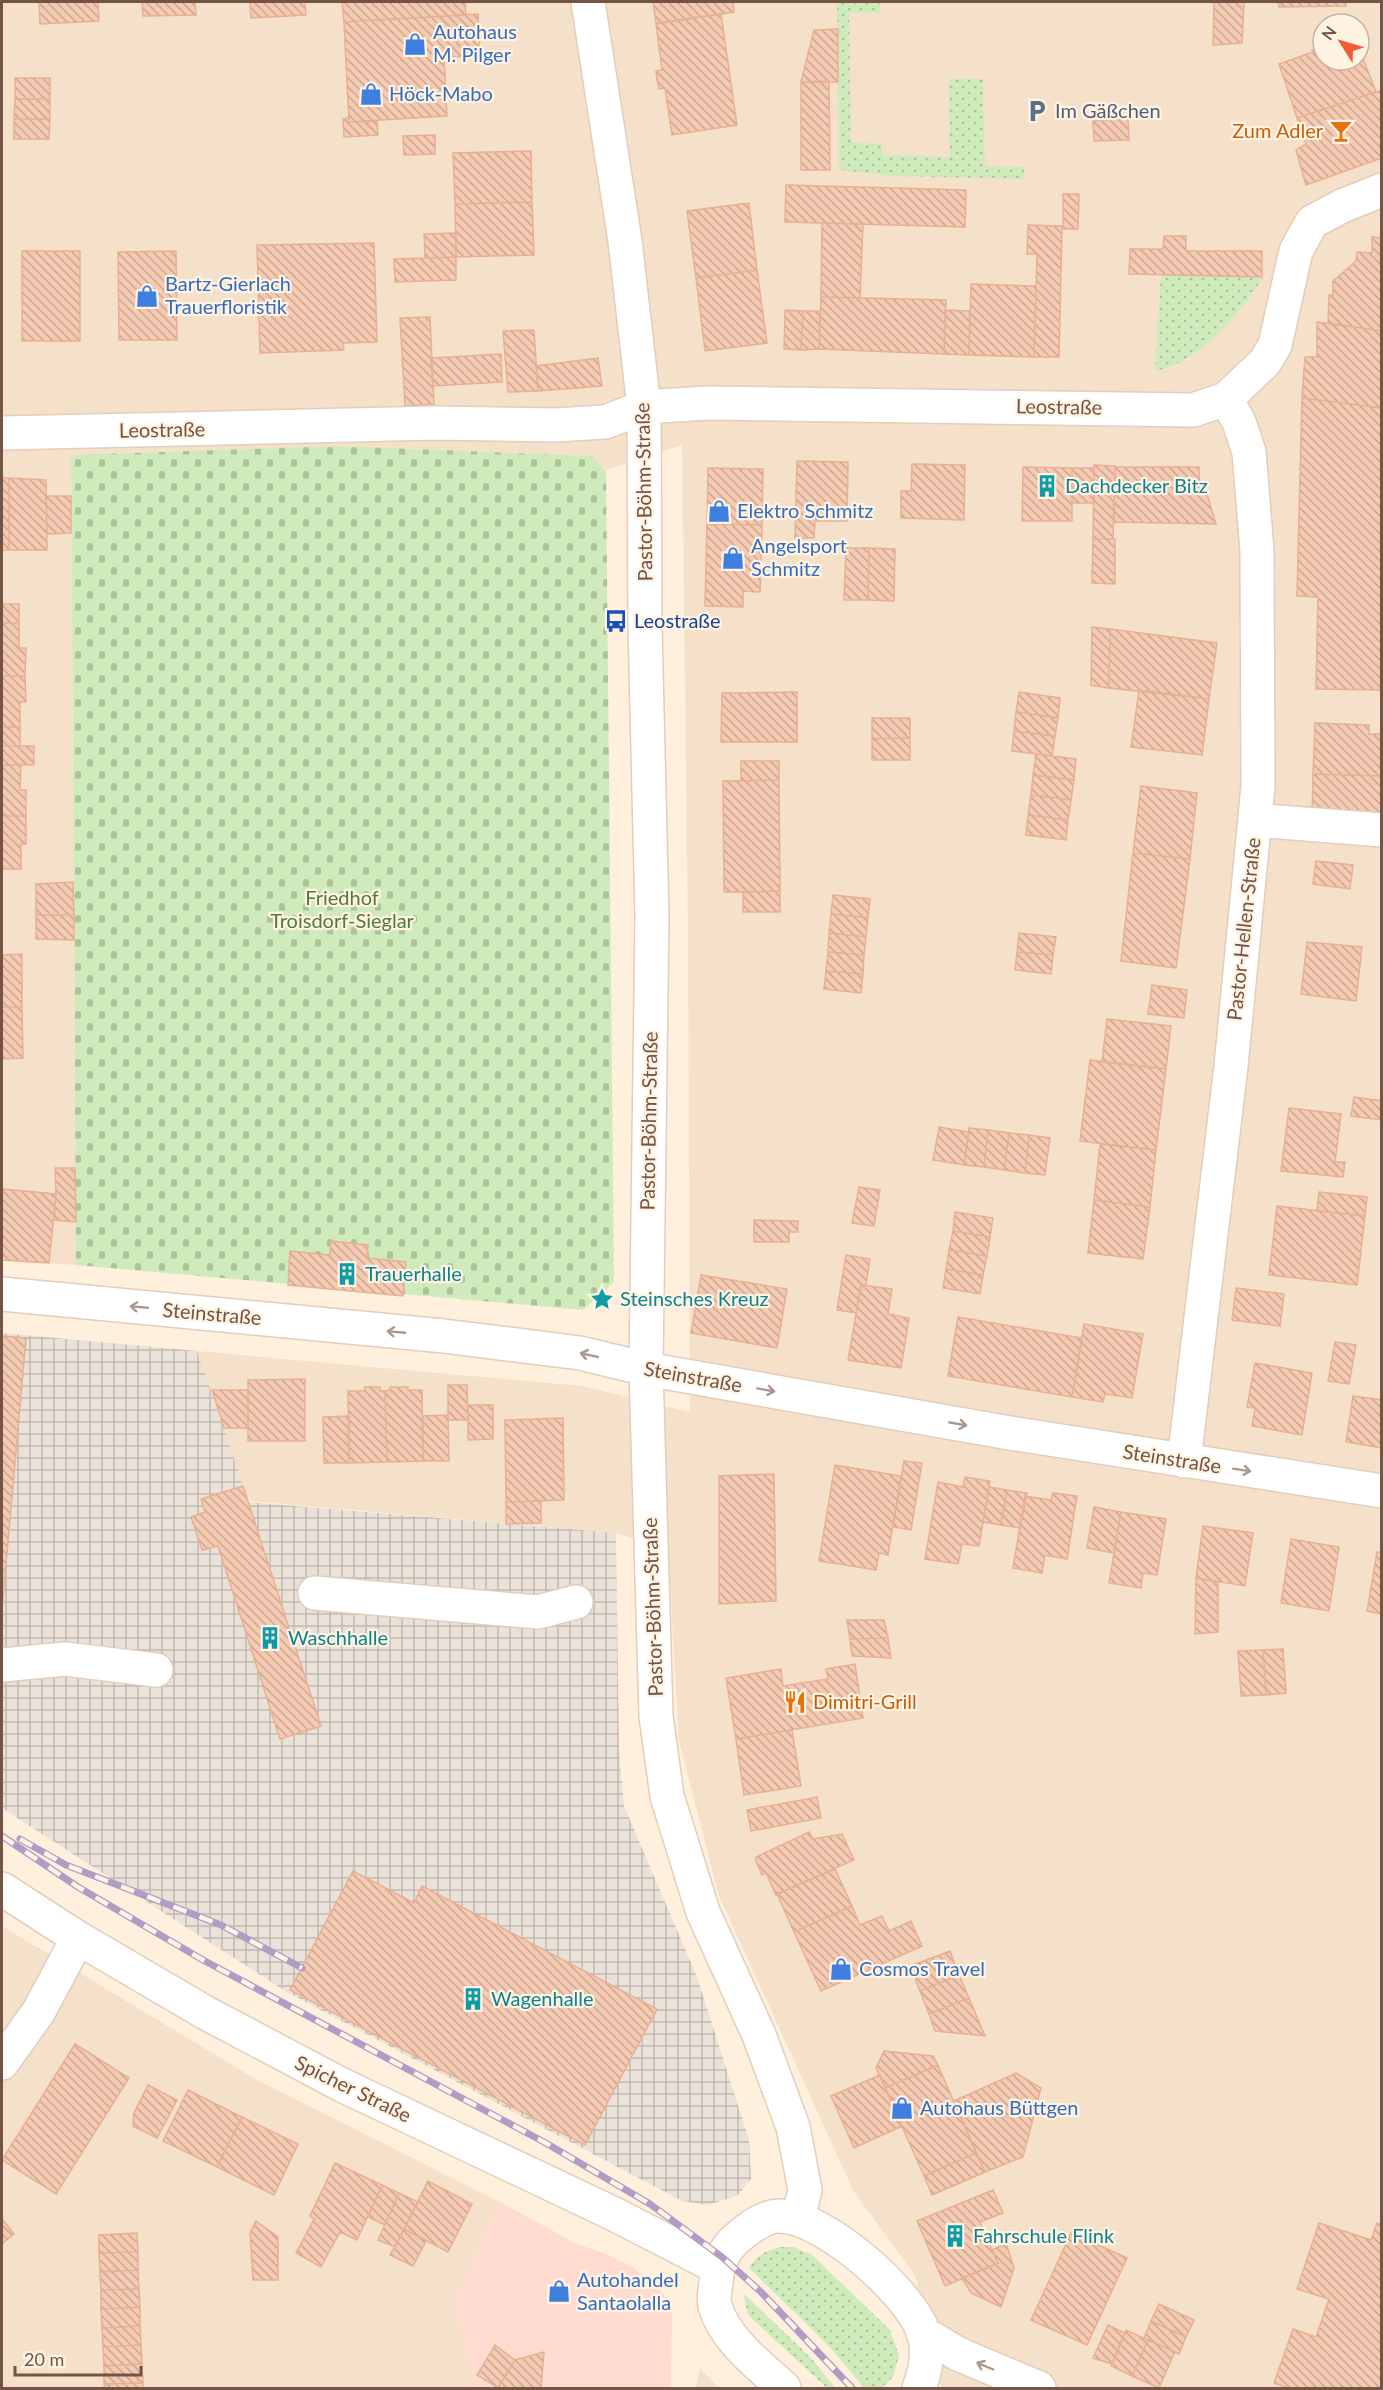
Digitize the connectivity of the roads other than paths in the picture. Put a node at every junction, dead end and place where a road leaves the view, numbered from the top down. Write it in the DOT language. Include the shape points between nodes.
graph roads {
  1 [pos="588,2"];
  2 [pos="1382,190"];
  3 [pos="1226,399"];
  4 [pos="644,407"];
  5 [pos="2,433"];
  6 [pos="1255,820"];
  7 [pos="1382,830"];
  8 [pos="2,1294"];
  9 [pos="646,1369"];
  10 [pos="1184,1461"];
  11 [pos="1382,1491"];
  12 [pos="315,1593"];
  13 [pos="576,1602"];
  14 [pos="2,1665"];
  15 [pos="156,1670"];
  16 [pos="2,1888"];
  17 [pos="78,1938"];
  18 [pos="2,2063"];
  19 [pos="798,2219"];
  20 [pos="717,2267"];
  21 [pos="923,2333"];
  22 [pos="784,2388"];
  23 [pos="919,2388"];
  24 [pos="1039,2388"];
  1 -- 4 [label="street, Pastor-Böhm-Straße" via="626,241"];
  2 -- 3 [label="street, Leostraße" via="1312,222 1296,251 1275,345 1265,362"];
  3 -- 4 [label="street, Leostraße" via="1193,410 719,403"];
  3 -- 6 [label="street, Pastor-Hellen-Straße" via="1249,452 1257,551"];
  4 -- 5 [label="street, Leostraße" via="605,422 555,425"];
  4 -- 9 [label="street, Pastor-Böhm-Straße" via="652,916"];
  6 -- 7 [label="street"];
  6 -- 10 [label="street, Pastor-Hellen-Straße" via="1231,1066"];
  9 -- 8 [label="street, Steinstraße, one-way" via="580,1353 444,1336"];
  9 -- 10 [label="street, Steinstraße, one-way"];
  9 -- 19 [label="street, Pastor-Böhm-Straße" via="656,1716 668,1796 703,1912 759,2035 793,2127 805,2190"];
  10 -- 11 [label="street, Steinstraße, one-way"];
  12 -- 13 [label="street" via="538,1612"];
  14 -- 15 [label="street" via="65,1659"];
  16 -- 17 [label="street, Spicher Straße"];
  17 -- 18 [label="street" via="39,2011"];
  17 -- 20 [label="street, Spicher Straße" via="206,2013 342,2085"];
  19 -- 20 [label="street" via="777,2215 749,2228 733,2242"];
  19 -- 21 [label="street" via="819,2227 854,2251 912,2309"];
  20 -- 22 [label="street" via="714,2304 726,2331"];
  21 -- 23 [label="street" via="927,2362"];
  24 -- 21 [label="street, one-way" via="958,2354"];
}
